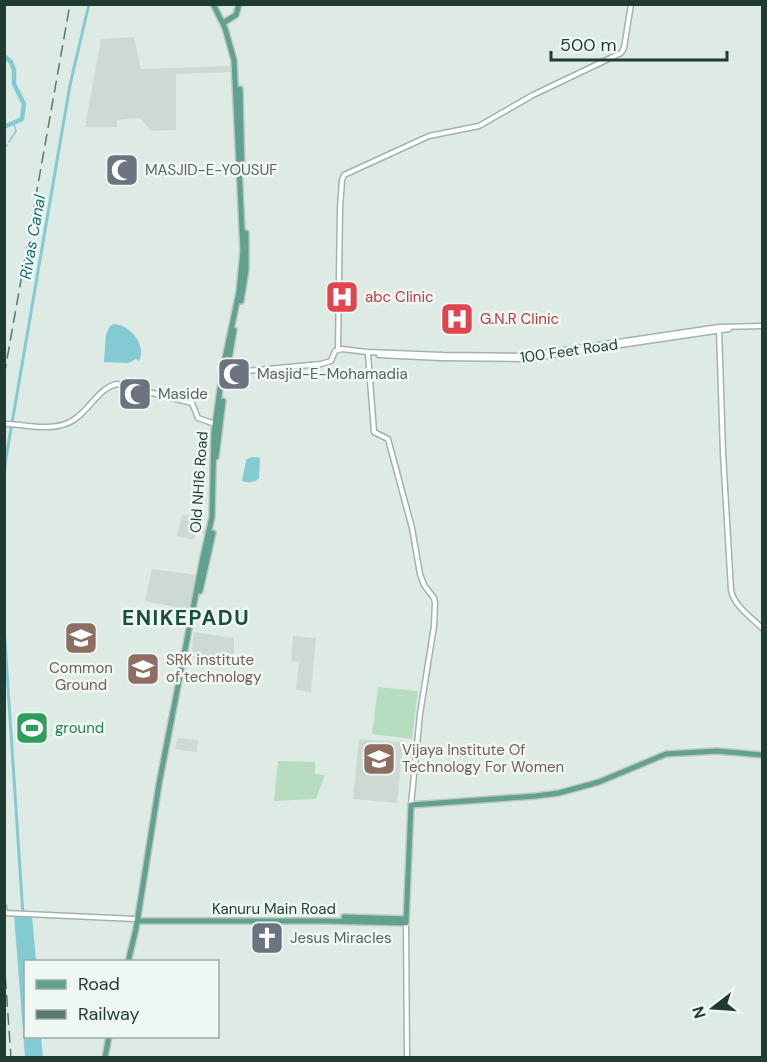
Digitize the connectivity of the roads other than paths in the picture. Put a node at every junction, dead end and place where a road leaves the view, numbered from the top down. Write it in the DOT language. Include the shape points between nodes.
graph roads {
  1 [pos="215,4"];
  2 [pos="239,4"];
  3 [pos="631,4"];
  4 [pos="225,22"];
  5 [pos="762,327"];
  6 [pos="719,329"];
  7 [pos="339,350"];
  8 [pos="368,354"];
  9 [pos="225,368"];
  10 [pos="5,424"];
  11 [pos="215,424"];
  12 [pos="762,628"];
  13 [pos="762,755"];
  14 [pos="411,805"];
  15 [pos="4,907"];
  16 [pos="139,920"];
  17 [pos="406,921"];
  18 [pos="129,960"];
  19 [pos="111,1038"];
  20 [pos="107,1058"];
  21 [pos="407,1058"];
  1 -- 4 [label="main road, Old NH16 Road"];
  2 -- 4 [label="main road" via="237,14"];
  3 -- 7 [label="street" via="621,53 479,126 429,136 344,175 340,208"];
  4 -- 9 [label="main road, Old NH16 Road" via="237,84 243,251"];
  5 -- 6 [label="street, 100 Feet Road"];
  6 -- 7 [label="street, 100 Feet Road" via="524,356"];
  6 -- 8 [label="street, 100 Feet Road" via="525,359"];
  6 -- 12 [label="street" via="731,590 737,604"];
  7 -- 8 [label="street, 100 Feet Road"];
  7 -- 9 [label="street" via="331,361 321,364 245,371"];
  8 -- 14 [label="street" via="373,428 376,435 388,439 422,579 435,603"];
  9 -- 11 [label="main road, Old NH16 Road"];
  9 -- 16 [label="main road, Old NH16 Road" via="216,444 214,530 162,783"];
  10 -- 11 [label="street" via="68,424 107,387 117,384 192,403 198,418"];
  11 -- 16 [label="main road, Old NH16 Road" via="212,517 159,784"];
  13 -- 14 [label="main road" via="717,751 666,754 599,782 559,793"];
  14 -- 17 [label="main road"];
  15 -- 16 [label="street" via="5,913"];
  16 -- 17 [label="main road, Kanuru Main Road"];
  16 -- 18 [label="main road, Old NH16 Road"];
  17 -- 21 [label="street"];
  19 -- 20 [label="main road"];
}
